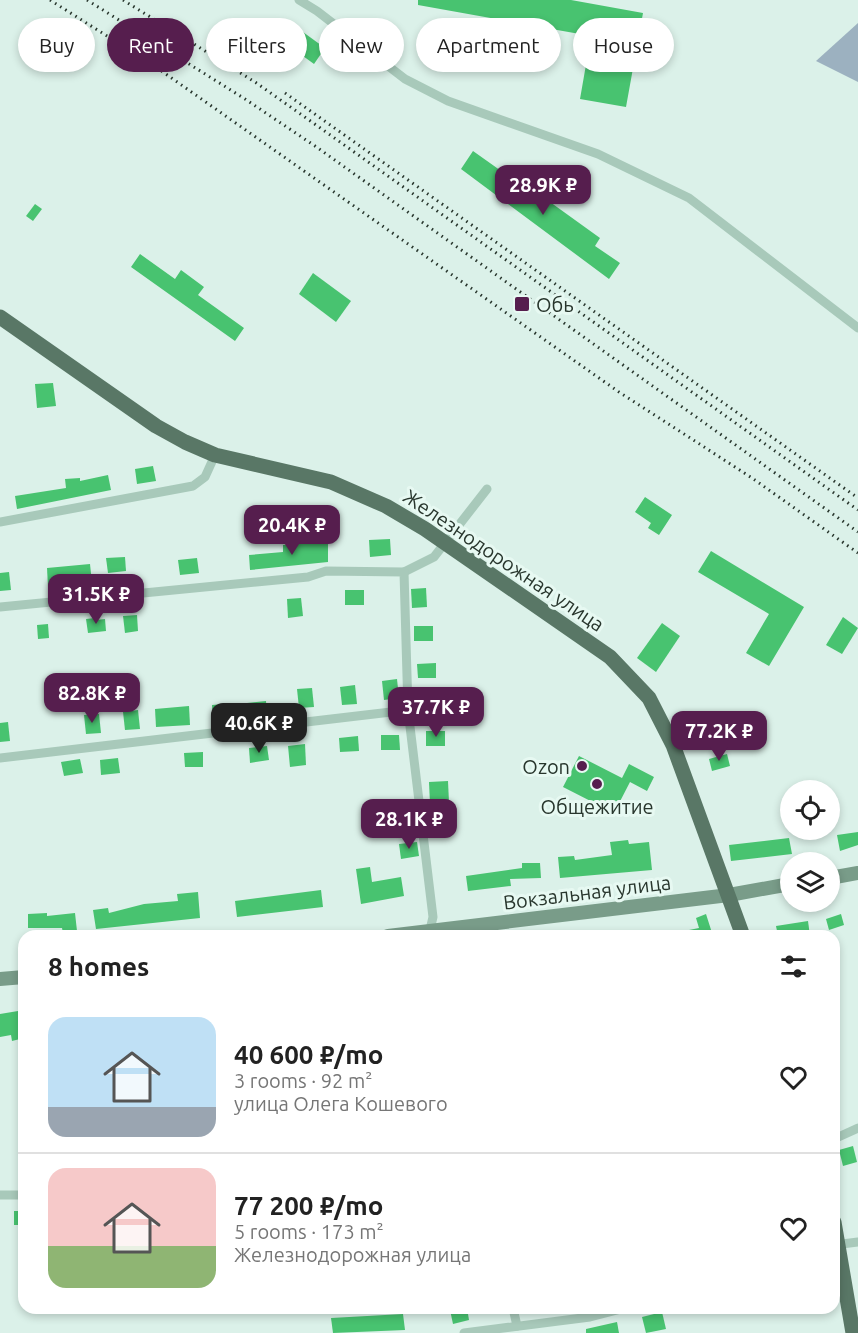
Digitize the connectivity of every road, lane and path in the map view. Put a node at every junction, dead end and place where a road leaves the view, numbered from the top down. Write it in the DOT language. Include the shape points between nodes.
graph roads {
  1 [pos="299,0"];
  2 [pos="0,317"];
  3 [pos="858,328"];
  4 [pos="215,455"];
  5 [pos="488,489"];
  6 [pos="0,522"];
  7 [pos="446,544"];
  8 [pos="404,572"];
  9 [pos="0,608"];
  10 [pos="408,710"];
  11 [pos="0,758"];
  12 [pos="858,873"];
  13 [pos="840,876"];
  14 [pos="780,886"];
  15 [pos="729,894"];
  16 [pos="430,930"];
  17 [pos="459,930"];
  18 [pos="741,930"];
  19 [pos="18,978"];
  20 [pos="0,979"];
  21 [pos="858,1128"];
  22 [pos="840,1136"];
  23 [pos="0,1195"];
  24 [pos="18,1195"];
  25 [pos="858,1242"];
  26 [pos="840,1244"];
  27 [pos="840,1265"];
  28 [pos="514,1314"];
  29 [pos="602,1314"];
  30 [pos="517,1326"];
  31 [pos="464,1333"];
  32 [pos="853,1333"];
  1 -- 3 [label="street" via="405,79 448,101 598,154 689,198"];
  2 -- 4 [label="main road, Железнодорожная улица" via="156,426"];
  4 -- 6 [label="street" via="205,477 194,486"];
  4 -- 7 [label="main road, Железнодорожная улица" via="331,482 386,506"];
  5 -- 7 [label="street"];
  7 -- 8 [label="street" via="434,557"];
  7 -- 15 [label="main road, Железнодорожная улица" via="610,657 649,698 674,745"];
  8 -- 9 [label="street" via="326,571 308,577"];
  8 -- 10 [label="street"];
  10 -- 11 [label="street"];
  10 -- 16 [label="street" via="434,916"];
  12 -- 13 [label="street"];
  14 -- 15 [label="street, Вокзальная улица"];
  15 -- 17 [label="street, Вокзальная улица"];
  15 -- 18 [label="main road, Железнодорожная улица"];
  19 -- 20 [label="street"];
  21 -- 22 [label="street"];
  23 -- 24 [label="street"];
  25 -- 26 [label="street"];
  27 -- 32 [label="main road"];
  28 -- 30 [label="street"];
  29 -- 30 [label="street"];
  30 -- 31 [label="street"];
}
